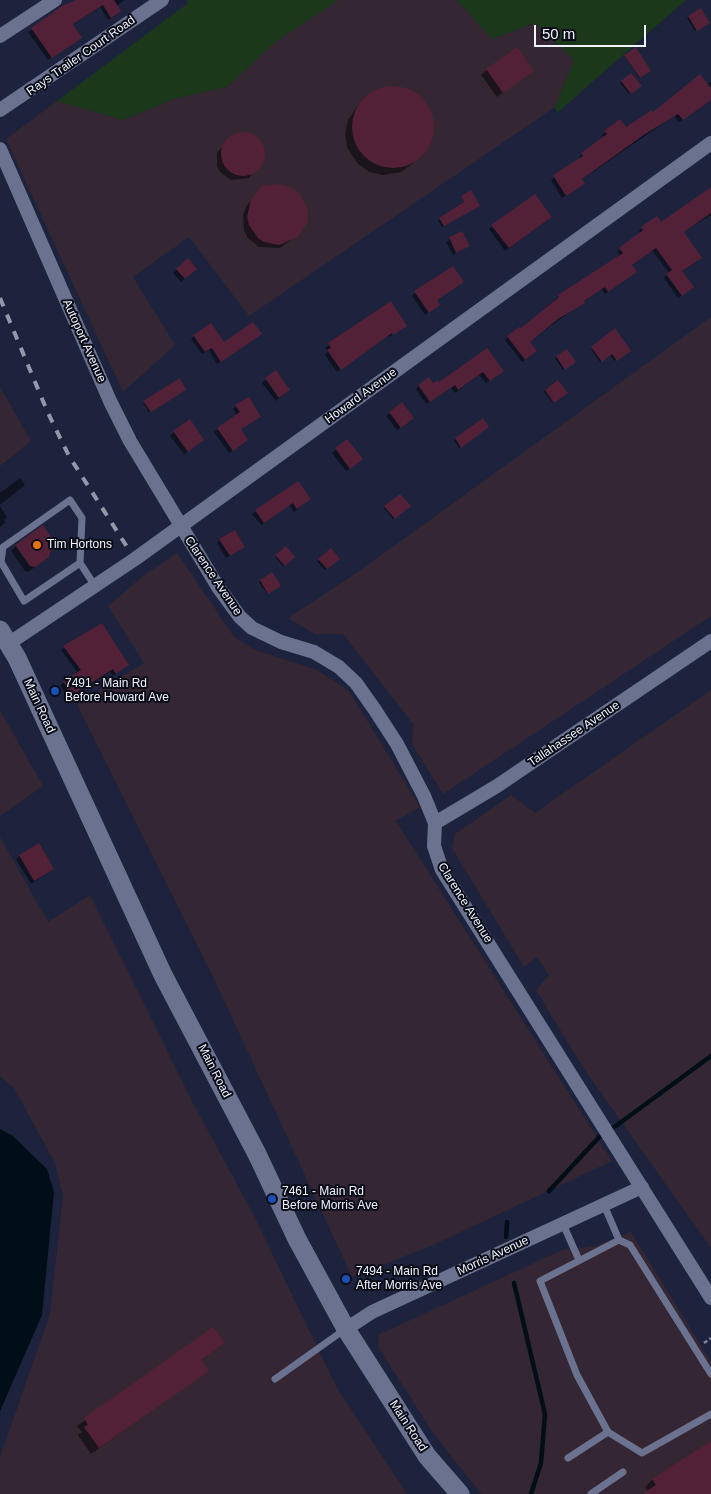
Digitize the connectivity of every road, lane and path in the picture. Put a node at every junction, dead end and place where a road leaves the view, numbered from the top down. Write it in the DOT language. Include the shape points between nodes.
graph roads {
  1 [pos="55,0"];
  2 [pos="162,0"];
  3 [pos="0,36"];
  4 [pos="0,110"];
  5 [pos="711,143"];
  6 [pos="0,149"];
  7 [pos="180,526"];
  8 [pos="0,563"];
  9 [pos="80,563"];
  10 [pos="95,586"];
  11 [pos="4,637"];
  12 [pos="711,641"];
  13 [pos="435,823"];
  14 [pos="642,1187"];
  15 [pos="604,1205"];
  16 [pos="563,1224"];
  17 [pos="619,1240"];
  18 [pos="579,1260"];
  19 [pos="711,1298"];
  20 [pos="346,1329"];
  21 [pos="711,1374"];
  22 [pos="275,1379"];
  23 [pos="711,1414"];
  24 [pos="608,1432"];
  25 [pos="568,1458"];
  26 [pos="623,1472"];
  27 [pos="460,1494"];
  28 [pos="591,1494"];
  1 -- 3 [label="street"];
  2 -- 4 [label="street, Rays Trailer Court Road"];
  5 -- 7 [label="street, Howard Avenue"];
  6 -- 7 [label="street, Autoport Avenue" via="110,401"];
  7 -- 10 [label="street, Howard Avenue"];
  7 -- 13 [label="street, Clarence Avenue" via="240,617 266,636 325,657 356,683 397,744"];
  8 -- 9 [label="lane" via="24,601"];
  8 -- 9 [label="lane" via="3,547 70,500 82,518"];
  9 -- 10 [label="lane"];
  10 -- 11 [label="street, Howard Avenue"];
  11 -- 20 [label="main road, Main Road" via="21,667 163,975"];
  12 -- 13 [label="street, Tallahassee Avenue" via="497,786"];
  13 -- 14 [label="street, Clarence Avenue" via="434,846 442,870"];
  14 -- 15 [label="street, Morris Avenue"];
  14 -- 19 [label="street, Clarence Avenue"];
  15 -- 16 [label="street, Morris Avenue"];
  15 -- 17 [label="lane"];
  16 -- 18 [label="lane"];
  16 -- 20 [label="street, Morris Avenue" via="372,1312"];
  17 -- 18 [label="lane"];
  17 -- 21 [label="lane" via="630,1245"];
  18 -- 24 [label="lane" via="540,1281 577,1375"];
  20 -- 22 [label="lane"];
  20 -- 27 [label="main road, Main Road" via="428,1456"];
  23 -- 24 [label="lane" via="642,1453"];
  24 -- 25 [label="lane"];
  26 -- 28 [label="lane"];
}
